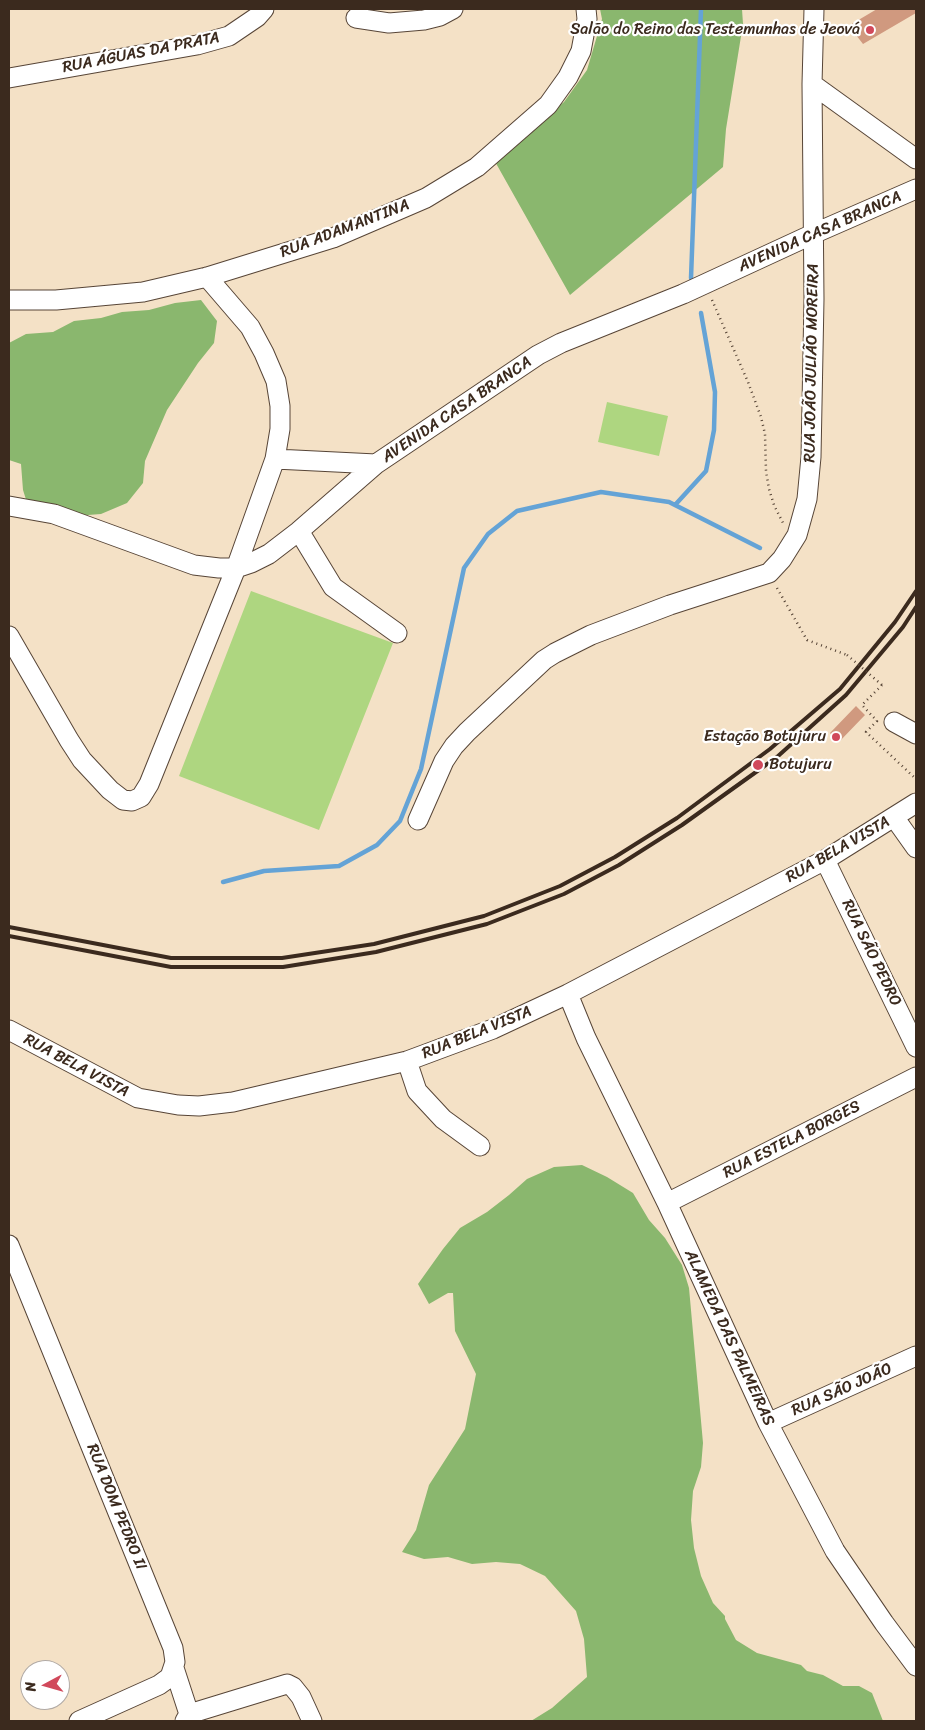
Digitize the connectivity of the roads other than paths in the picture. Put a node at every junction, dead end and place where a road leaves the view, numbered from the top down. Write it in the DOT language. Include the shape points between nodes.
graph roads {
  1 [pos="453,9"];
  2 [pos="586,9"];
  3 [pos="814,9"];
  4 [pos="256,11"];
  5 [pos="356,18"];
  6 [pos="9,78"];
  7 [pos="812,84"];
  8 [pos="916,158"];
  9 [pos="916,189"];
  10 [pos="813,234"];
  11 [pos="206,277"];
  12 [pos="9,300"];
  13 [pos="275,459"];
  14 [pos="376,464"];
  15 [pos="9,506"];
  16 [pos="299,531"];
  17 [pos="236,568"];
  18 [pos="397,633"];
  19 [pos="9,636"];
  20 [pos="894,722"];
  21 [pos="916,734"];
  22 [pos="916,803"];
  23 [pos="894,817"];
  24 [pos="418,820"];
  25 [pos="916,848"];
  26 [pos="825,860"];
  27 [pos="568,994"];
  28 [pos="9,1030"];
  29 [pos="916,1047"];
  30 [pos="407,1061"];
  31 [pos="916,1077"];
  32 [pos="480,1146"];
  33 [pos="667,1203"];
  34 [pos="9,1245"];
  35 [pos="916,1356"];
  36 [pos="768,1424"];
  37 [pos="916,1666"];
  38 [pos="174,1668"];
  39 [pos="187,1718"];
  40 [pos="79,1721"];
  41 [pos="312,1721"];
  1 -- 5 [label="street" via="424,20 389,23"];
  2 -- 11 [label="street, RUA ADAMANTINA" via="581,50 568,77 548,105 477,167 426,198 333,238"];
  3 -- 7 [label="street, RUA JOÃO JULIÃO MOREIRA"];
  4 -- 6 [label="street, RUA ÁGUAS DA PRATA" via="229,36 197,45"];
  7 -- 8 [label="street"];
  7 -- 10 [label="street, RUA JOÃO JULIÃO MOREIRA"];
  9 -- 10 [label="street, AVENIDA CASA BRANCA"];
  10 -- 14 [label="street, AVENIDA CASA BRANCA" via="538,355"];
  10 -- 24 [label="street, RUA JOÃO JULIÃO MOREIRA" via="811,457 807,499 797,535 782,559 769,573 670,605 555,652 454,746"];
  11 -- 12 [label="street, RUA ADAMANTINA" via="142,292 56,300"];
  11 -- 13 [label="street" via="250,327 276,381 280,429"];
  13 -- 14 [label="street"];
  13 -- 17 [label="street"];
  14 -- 16 [label="street, AVENIDA CASA BRANCA"];
  15 -- 17 [label="street, AVENIDA CASA BRANCA" via="54,514 194,565"];
  16 -- 17 [label="street, AVENIDA CASA BRANCA" via="269,554"];
  16 -- 18 [label="street" via="333,587"];
  17 -- 19 [label="street" via="149,784 141,797 132,801 123,800 110,790 82,760"];
  20 -- 21 [label="street"];
  22 -- 23 [label="street, RUA BELA VISTA"];
  23 -- 25 [label="street"];
  23 -- 26 [label="street, RUA BELA VISTA"];
  26 -- 27 [label="street, RUA BELA VISTA"];
  26 -- 29 [label="street, RUA SÃO PEDRO"];
  27 -- 30 [label="street, RUA BELA VISTA" via="493,1029"];
  27 -- 33 [label="street, ALAMEDA DAS PALMEIRAS" via="586,1038"];
  28 -- 30 [label="street, RUA BELA VISTA" via="138,1098 178,1105 233,1102"];
  30 -- 32 [label="street" via="417,1091 443,1119"];
  31 -- 33 [label="street, RUA ESTELA BORGES"];
  33 -- 36 [label="street, ALAMEDA DAS PALMEIRAS"];
  34 -- 38 [label="street, RUA DOM PEDRO II" via="173,1648"];
  35 -- 36 [label="street, RUA SÃO JOÃO"];
  36 -- 37 [label="street, ALAMEDA DAS PALMEIRAS" via="835,1551"];
  38 -- 39 [label="street"];
  38 -- 40 [label="street" via="170,1677 159,1685"];
  39 -- 41 [label="street" via="287,1684 301,1697"];
}
